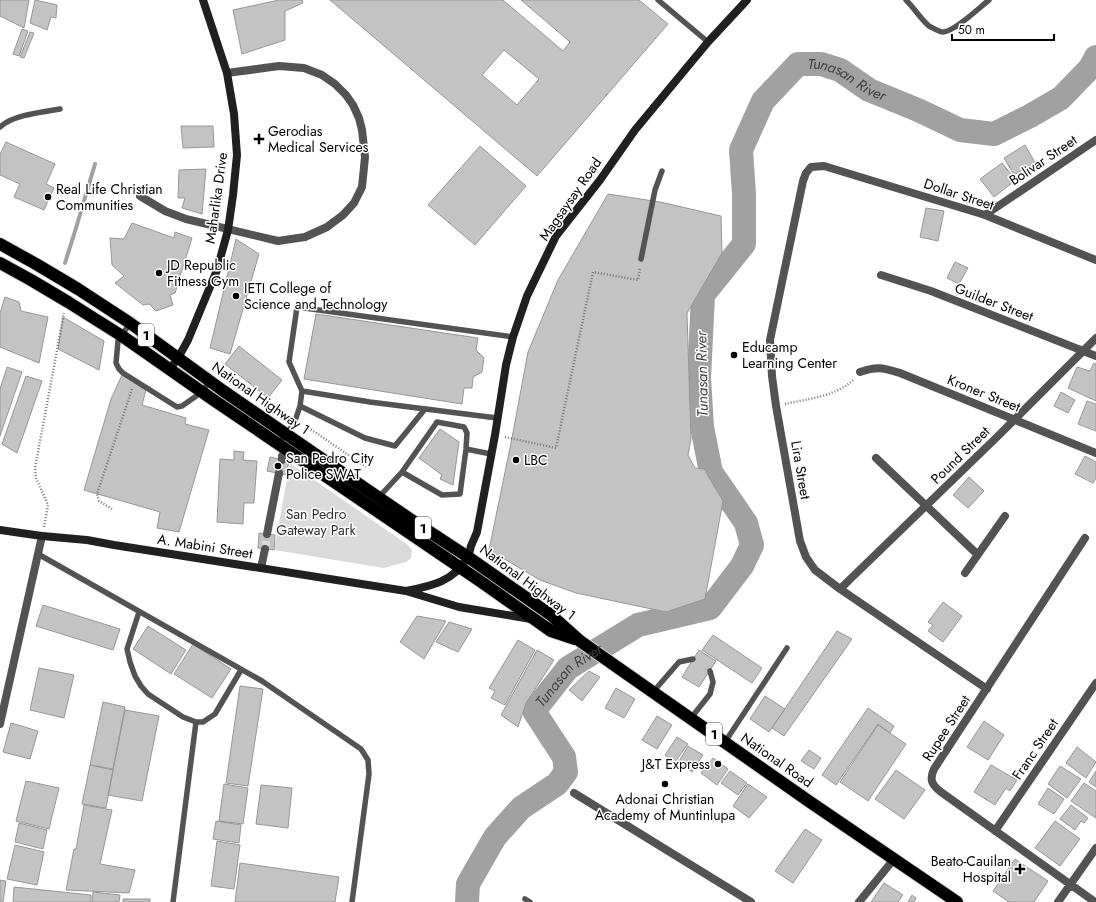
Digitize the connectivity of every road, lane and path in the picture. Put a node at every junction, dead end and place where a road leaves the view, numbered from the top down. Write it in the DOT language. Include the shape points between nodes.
graph roads {
  1 [pos="202,0"];
  2 [pos="658,0"];
  3 [pos="748,0"];
  4 [pos="906,0"];
  5 [pos="989,0"];
  6 [pos="708,42"];
  7 [pos="227,73"];
  8 [pos="60,109"];
  9 [pos="0,128"];
  10 [pos="1096,140"];
  11 [pos="811,167"];
  12 [pos="662,171"];
  13 [pos="140,196"];
  14 [pos="985,215"];
  15 [pos="228,230"];
  16 [pos="0,244"];
  17 [pos="642,259"];
  18 [pos="1096,260"];
  19 [pos="0,263"];
  20 [pos="881,274"];
  21 [pos="68,302"];
  22 [pos="130,323"];
  23 [pos="122,336"];
  24 [pos="513,337"];
  25 [pos="1096,338"];
  26 [pos="1083,351"];
  27 [pos="1096,356"];
  28 [pos="178,358"];
  29 [pos="170,369"];
  30 [pos="860,372"];
  31 [pos="210,381"];
  32 [pos="134,382"];
  33 [pos="302,391"];
  34 [pos="202,392"];
  35 [pos="300,406"];
  36 [pos="776,406"];
  37 [pos="425,409"];
  38 [pos="497,418"];
  39 [pos="1015,419"];
  40 [pos="306,426"];
  41 [pos="286,434"];
  42 [pos="494,435"];
  43 [pos="466,449"];
  44 [pos="282,451"];
  45 [pos="1096,452"];
  46 [pos="491,454"];
  47 [pos="876,458"];
  48 [pos="366,467"];
  49 [pos="402,472"];
  50 [pos="279,473"];
  51 [pos="379,498"];
  52 [pos="926,506"];
  53 [pos="371,508"];
  54 [pos="112,509"];
  55 [pos="1005,516"];
  56 [pos="0,530"];
  57 [pos="268,534"];
  58 [pos="42,536"];
  59 [pos="1085,538"];
  60 [pos="265,549"];
  61 [pos="38,554"];
  62 [pos="977,554"];
  63 [pos="468,557"];
  64 [pos="261,568"];
  65 [pos="460,568"];
  66 [pos="965,573"];
  67 [pos="840,589"];
  68 [pos="406,590"];
  69 [pos="139,612"];
  70 [pos="535,620"];
  71 [pos="580,641"];
  72 [pos="787,648"];
  73 [pos="693,659"];
  74 [pos="241,670"];
  75 [pos="710,671"];
  76 [pos="1096,683"];
  77 [pos="987,689"];
  78 [pos="653,692"];
  79 [pos="1,712"];
  80 [pos="691,718"];
  81 [pos="196,722"];
  82 [pos="0,724"];
  83 [pos="725,742"];
  84 [pos="574,793"];
  85 [pos="995,831"];
  86 [pos="1096,848"];
  87 [pos="894,858"];
  88 [pos="1070,885"];
  89 [pos="173,902"];
  90 [pos="352,902"];
  91 [pos="751,902"];
  92 [pos="859,902"];
  93 [pos="957,902"];
  94 [pos="1058,902"];
  95 [pos="1095,902"];
  1 -- 7 [label="main road, Maharlika Drive"];
  2 -- 6 [label="lane"];
  3 -- 6 [label="main road, Magsaysay Road"];
  4 -- 5 [label="lane" via="928,25 943,32 951,30"];
  6 -- 24 [label="main road, Magsaysay Road" via="635,130 556,236 527,296"];
  7 -- 15 [label="main road, Maharlika Drive" via="237,155"];
  7 -- 15 [label="street" via="279,66 304,68 322,75 335,84 353,105 362,130 365,157 362,187 354,203 328,227 305,237 278,241"];
  8 -- 9 [label="lane" via="15,118"];
  10 -- 14 [label="street, Bolivar Street"];
  11 -- 14 [label="street, Dollar Street" via="824,166"];
  11 -- 36 [label="street, Lira Street" via="803,181 770,340"];
  12 -- 17 [label="lane" via="655,190"];
  13 -- 15 [label="street" via="175,215"];
  14 -- 18 [label="street, Dollar Street"];
  15 -- 28 [label="main road, Maharlika Drive" via="218,270"];
  16 -- 22 [label="highway, National Highway 1 / 1" via="78,289"];
  17 -- 42 [label="path" via="638,280 593,272 556,448"];
  19 -- 21 [label="highway, National Highway 1 / 1"];
  20 -- 26 [label="street, Guilder Street"];
  21 -- 23 [label="highway, National Highway 1 / 1"];
  21 -- 58 [label="path" via="35,468 36,478 48,505"];
  22 -- 23 [label="lane"];
  22 -- 28 [label="highway, National Highway 1 / 1"];
  23 -- 29 [label="highway, National Highway 1 / 1"];
  23 -- 34 [label="lane" via="118,341 116,363 123,373 177,407"];
  24 -- 33 [label="lane" via="297,307 289,362"];
  24 -- 38 [label="main road, Magsaysay Road"];
  25 -- 26 [label="street, Pound Street"];
  26 -- 27 [label="street, Guilder Street"];
  26 -- 39 [label="street, Pound Street"];
  28 -- 29 [label="main road, Maharlika Drive"];
  28 -- 31 [label="highway, National Highway 1 / 1"];
  29 -- 34 [label="highway, National Highway 1 / 1"];
  30 -- 36 [label="path" via="848,385 822,396"];
  30 -- 39 [label="street, Kroner Street" via="879,368 900,373"];
  31 -- 34 [label="lane"];
  31 -- 41 [label="highway, National Highway 1 / 1"];
  32 -- 54 [label="path" via="97,494 99,501"];
  33 -- 35 [label="lane"];
  33 -- 37 [label="lane"];
  34 -- 44 [label="highway, National Highway 1 / 1"];
  35 -- 37 [label="lane" via="365,438 395,446"];
  35 -- 41 [label="lane" via="294,424"];
  36 -- 67 [label="street, Lira Street" via="800,541 806,557 815,570"];
  37 -- 38 [label="lane"];
  38 -- 42 [label="main road, Magsaysay Road"];
  39 -- 45 [label="street, Kroner Street"];
  39 -- 52 [label="street, Pound Street"];
  40 -- 48 [label="path"];
  41 -- 44 [label="lane"];
  41 -- 51 [label="highway, National Highway 1 / 1"];
  42 -- 46 [label="main road, Magsaysay Road"];
  43 -- 46 [label="lane"];
  43 -- 49 [label="lane" via="460,494 442,495"];
  43 -- 49 [label="lane" via="467,432 464,427 438,422"];
  44 -- 53 [label="highway, National Highway 1 / 1"];
  46 -- 63 [label="main road, Magsaysay Road" via="477,532"];
  47 -- 52 [label="street"];
  49 -- 51 [label="lane"];
  50 -- 57 [label="street"];
  51 -- 53 [label="lane"];
  51 -- 63 [label="highway, National Highway 1 / 1"];
  52 -- 62 [label="street"];
  52 -- 67 [label="street, Pound Street"];
  53 -- 65 [label="highway, National Highway 1 / 1"];
  55 -- 62 [label="street"];
  56 -- 58 [label="main road, A. Mabini Street"];
  58 -- 61 [label="street"];
  58 -- 64 [label="main road, A. Mabini Street" via="87,540"];
  59 -- 77 [label="street, Rupee Street"];
  60 -- 64 [label="street"];
  61 -- 69 [label="lane"];
  61 -- 79 [label="street"];
  62 -- 66 [label="street"];
  63 -- 65 [label="main road, Magsaysay Road"];
  63 -- 71 [label="highway, National Highway 1 / 1" via="551,615"];
  64 -- 68 [label="main road, A. Mabini Street"];
  65 -- 68 [label="main road, A. Mabini Street" via="449,578 432,586"];
  65 -- 70 [label="highway, National Highway 1 / 1"];
  67 -- 77 [label="street, Lira Street"];
  68 -- 70 [label="main road, A. Mabini Street" via="460,607"];
  69 -- 74 [label="lane"];
  69 -- 81 [label="lane" via="128,649 135,676 148,694 183,717"];
  70 -- 71 [label="highway, National Highway 1 / 1" via="551,631"];
  71 -- 78 [label="highway, National Road / 1"];
  72 -- 83 [label="lane"];
  73 -- 78 [label="lane" via="679,662"];
  74 -- 81 [label="lane" via="215,714 203,722"];
  74 -- 90 [label="lane" via="262,681 361,749 368,760 369,774"];
  75 -- 80 [label="lane" via="713,682 710,694"];
  76 -- 85 [label="street, Franc Street"];
  77 -- 85 [label="street, Rupee Street" via="931,775 936,788"];
  78 -- 80 [label="highway, National Road / 1"];
  79 -- 82 [label="street"];
  80 -- 83 [label="highway, National Road / 1"];
  81 -- 89 [label="lane"];
  83 -- 87 [label="highway, National Road / 1"];
  84 -- 91 [label="street"];
  85 -- 88 [label="street, Rupee Street"];
  86 -- 88 [label="street"];
  87 -- 92 [label="street"];
  87 -- 93 [label="highway, National Road / 1"];
  88 -- 94 [label="street"];
  88 -- 95 [label="street, Rupee Street"];
}
